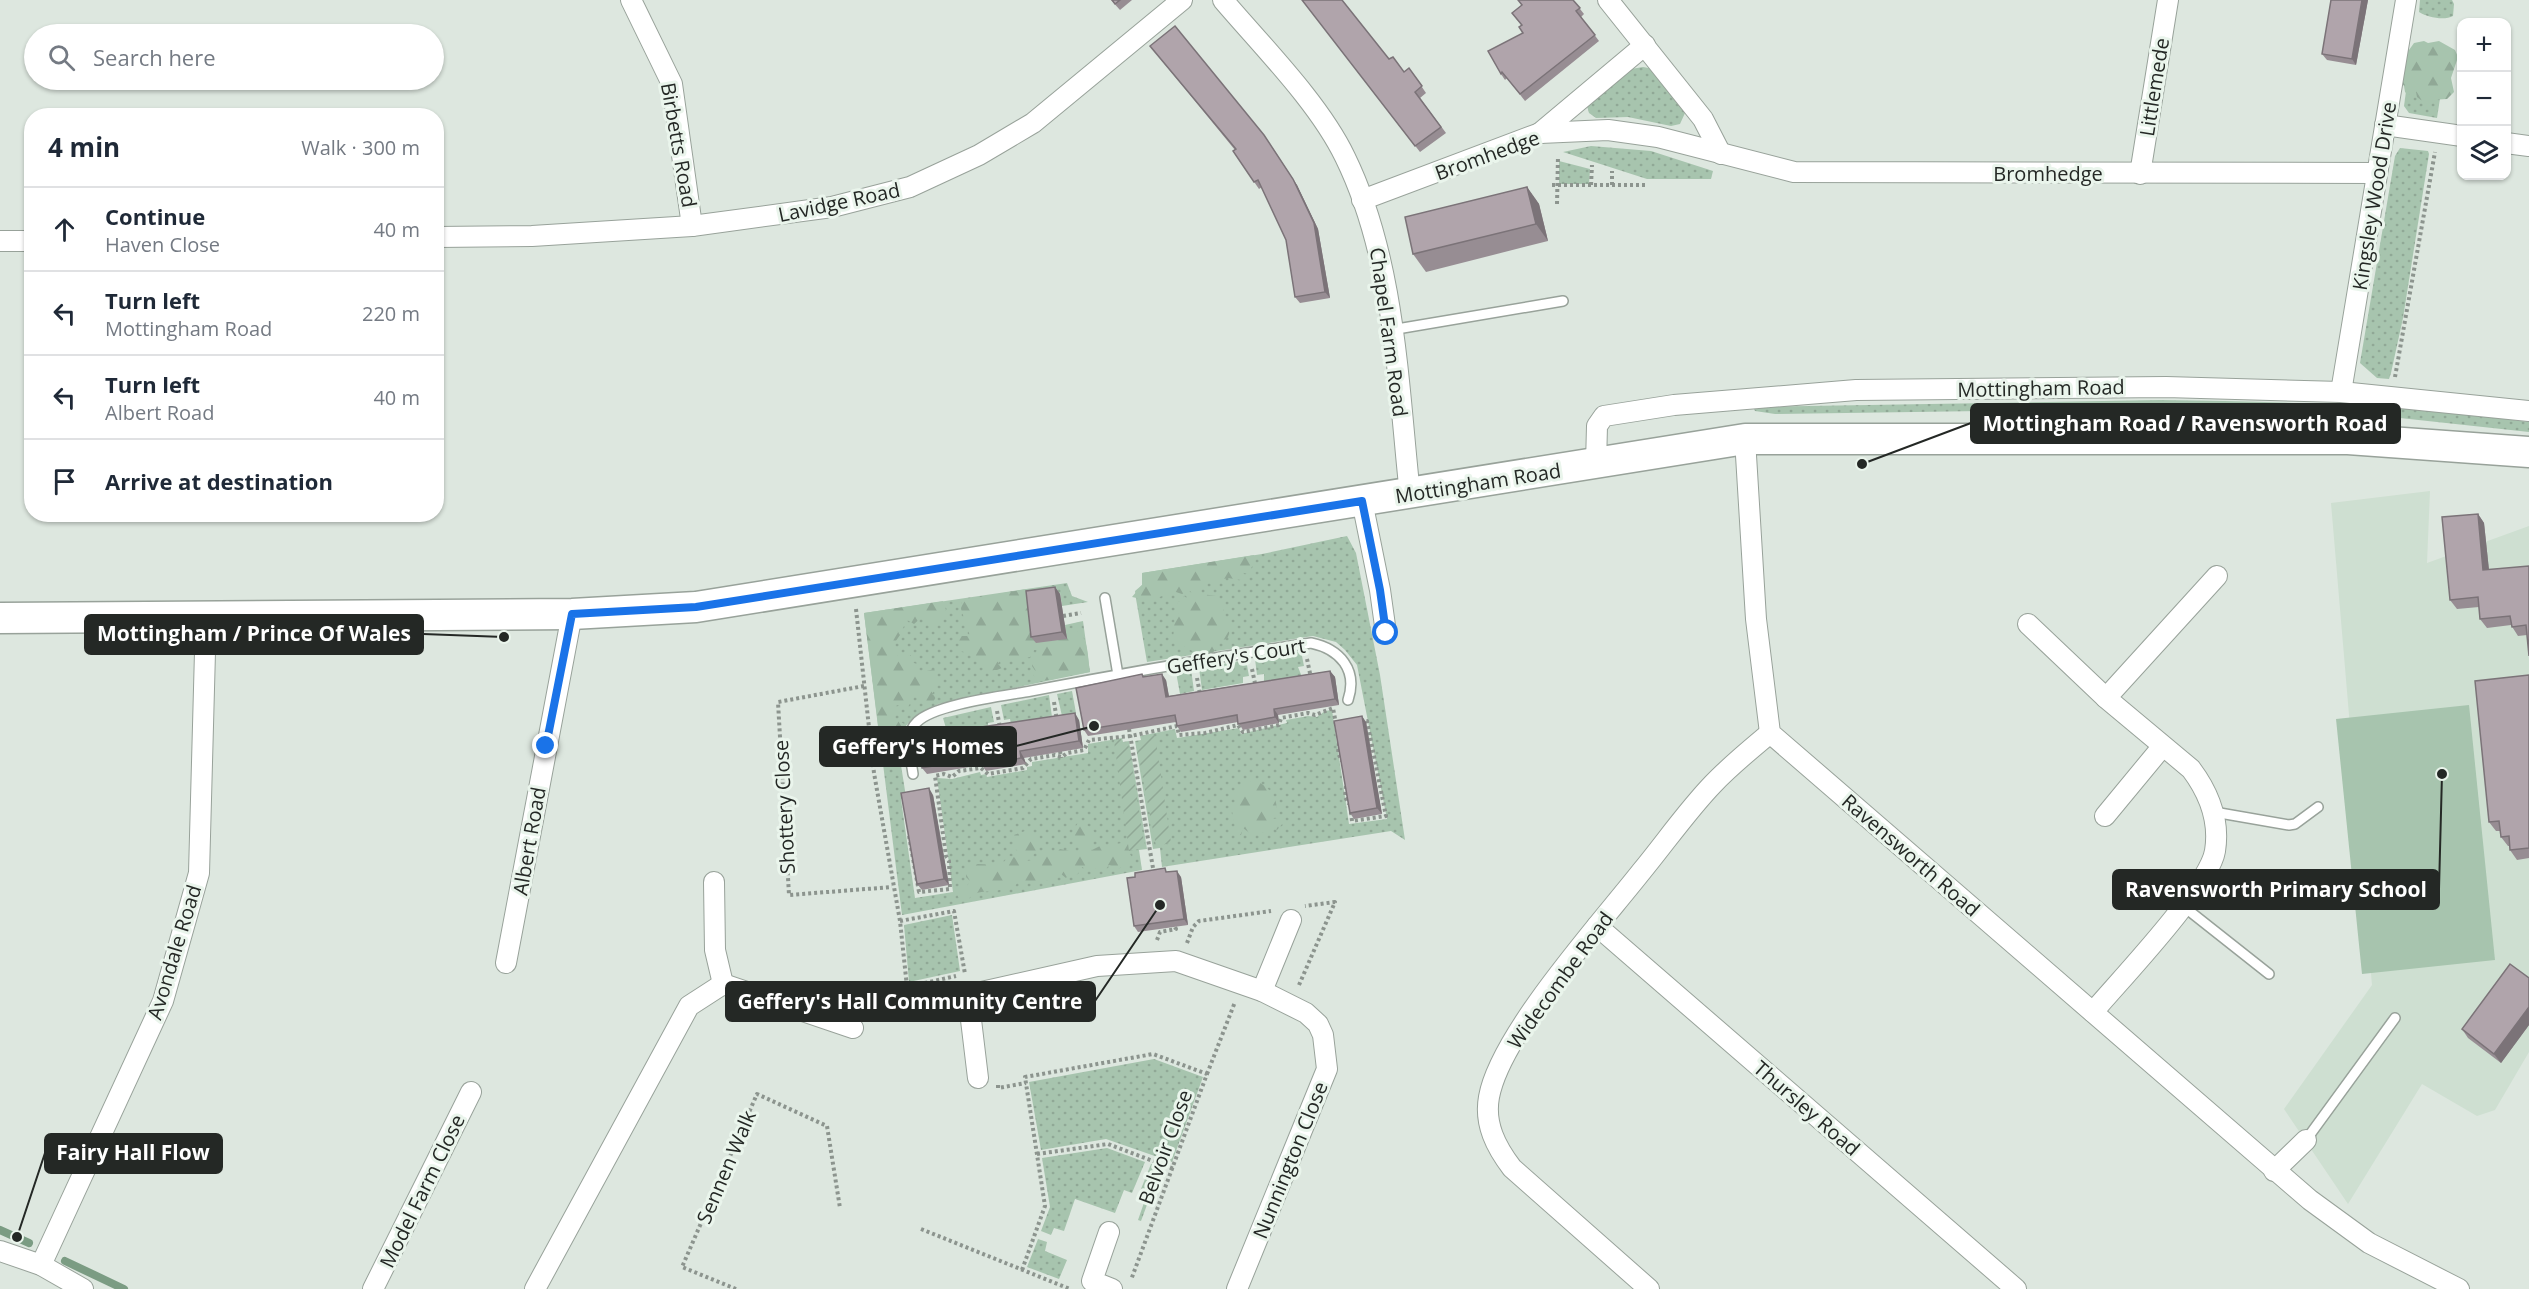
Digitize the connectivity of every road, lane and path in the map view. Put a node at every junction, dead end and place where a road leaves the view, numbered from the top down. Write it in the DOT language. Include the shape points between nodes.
graph roads {
  1 [pos="631,0"];
  2 [pos="1182,0"];
  3 [pos="1223,0"];
  4 [pos="1608,0"];
  5 [pos="2168,0"];
  6 [pos="2406,0"];
  7 [pos="1645,45"];
  8 [pos="2385,125"];
  9 [pos="1540,133"];
  10 [pos="2457,135"];
  11 [pos="2511,144"];
  12 [pos="2529,146"];
  13 [pos="2436,147"];
  14 [pos="1721,154"];
  15 [pos="1558,156"];
  16 [pos="1592,165"];
  17 [pos="1612,171"];
  18 [pos="2377,173"];
  19 [pos="2140,174"];
  20 [pos="1591,185"];
  21 [pos="1648,185"];
  22 [pos="1555,186"];
  23 [pos="1612,186"];
  24 [pos="1362,201"];
  25 [pos="1557,204"];
  26 [pos="692,226"];
  27 [pos="444,237"];
  28 [pos="0,241"];
  29 [pos="24,241"];
  30 [pos="1563,301"];
  31 [pos="1391,330"];
  32 [pos="2394,384"];
  33 [pos="2341,392"];
  34 [pos="2529,411"];
  35 [pos="1744,439"];
  36 [pos="2529,452"];
  37 [pos="1596,464"];
  38 [pos="1410,495"];
  39 [pos="1362,501"];
  40 [pos="2217,576"];
  41 [pos="853,582"];
  42 [pos="1106,598"];
  43 [pos="1081,613"];
  44 [pos="572,614"];
  45 [pos="206,615"];
  46 [pos="1063,616"];
  47 [pos="0,618"];
  48 [pos="2028,624"];
  49 [pos="1386,633"];
  50 [pos="1119,675"];
  51 [pos="864,686"];
  52 [pos="2106,698"];
  53 [pos="1348,700"];
  54 [pos="1314,709"];
  55 [pos="1315,715"];
  56 [pos="1356,720"];
  57 [pos="1336,727"];
  58 [pos="1130,729"];
  59 [pos="1770,732"];
  60 [pos="1131,736"];
  61 [pos="1338,736"];
  62 [pos="2162,747"];
  63 [pos="1060,752"];
  64 [pos="1061,758"];
  65 [pos="1343,769"];
  66 [pos="950,770"];
  67 [pos="913,774"];
  68 [pos="952,777"];
  69 [pos="1345,780"];
  70 [pos="2318,807"];
  71 [pos="2214,812"];
  72 [pos="2105,816"];
  73 [pos="909,834"];
  74 [pos="1153,868"];
  75 [pos="714,882"];
  76 [pos="892,887"];
  77 [pos="2182,906"];
  78 [pos="1291,920"];
  79 [pos="900,921"];
  80 [pos="1598,926"];
  81 [pos="1177,939"];
  82 [pos="1157,940"];
  83 [pos="506,963"];
  84 [pos="2269,974"];
  85 [pos="966,975"];
  86 [pos="723,984"];
  87 [pos="1262,991"];
  88 [pos="1237,998"];
  89 [pos="2093,1012"];
  90 [pos="2395,1018"];
  91 [pos="853,1028"];
  92 [pos="1208,1074"];
  93 [pos="987,1077"];
  94 [pos="1026,1083"];
  95 [pos="471,1092"];
  96 [pos="2306,1140"];
  97 [pos="1037,1154"];
  98 [pos="1174,1168"];
  99 [pos="2274,1171"];
  100 [pos="840,1208"];
  101 [pos="921,1229"];
  102 [pos="1109,1232"];
  103 [pos="0,1251"];
  104 [pos="41,1265"];
  105 [pos="1022,1270"];
  106 [pos="83,1289"];
  107 [pos="373,1289"];
  108 [pos="536,1289"];
  109 [pos="736,1289"];
  110 [pos="1070,1289"];
  111 [pos="1112,1289"];
  112 [pos="1127,1289"];
  113 [pos="1238,1289"];
  114 [pos="1649,1289"];
  115 [pos="2016,1289"];
  116 [pos="2459,1289"];
  1 -- 26 [label="street, Birbetts Road" via="672,84"];
  2 -- 26 [label="street, Lavidge Road" via="1033,123 979,155 910,187 832,207"];
  3 -- 24 [label="street, Chapel Farm Road" via="1324,122 1345,157"];
  4 -- 7 [label="street"];
  5 -- 19 [label="street, Littlemede"];
  6 -- 8 [label="street, Kingsley Wood Drive"];
  7 -- 9 [label="street"];
  7 -- 14 [label="street" via="1702,119"];
  8 -- 10 [label="street"];
  8 -- 18 [label="street, Kingsley Wood Drive"];
  9 -- 14 [label="street, Bromhedge" via="1620,130"];
  9 -- 24 [label="street, Bromhedge"];
  11 -- 12 [label="street"];
  13 -- 32 [label="path"];
  14 -- 19 [label="street, Bromhedge" via="1794,172"];
  15 -- 22 [label="path"];
  16 -- 20 [label="path"];
  17 -- 23 [label="path"];
  18 -- 19 [label="street, Bromhedge"];
  18 -- 33 [label="street, Kingsley Wood Drive"];
  20 -- 22 [label="path"];
  20 -- 23 [label="path"];
  21 -- 23 [label="path"];
  22 -- 25 [label="path"];
  24 -- 31 [label="street, Chapel Farm Road" via="1383,270"];
  26 -- 27 [label="street, Lavidge Road"];
  28 -- 29 [label="street"];
  30 -- 31 [label="lane"];
  31 -- 38 [label="street, Chapel Farm Road"];
  33 -- 34 [label="street, Mottingham Road"];
  33 -- 37 [label="street, Mottingham Road" via="2166,387 1856,390 1674,405 1604,416 1597,426"];
  35 -- 36 [label="main road, Mottingham Road" via="2349,439"];
  35 -- 37 [label="main road, Mottingham Road"];
  35 -- 59 [label="street" via="1756,619"];
  37 -- 38 [label="main road, Mottingham Road"];
  38 -- 39 [label="main road, Mottingham Road"];
  39 -- 41 [label="main road, Mottingham Road"];
  39 -- 49 [label="street"];
  40 -- 52 [label="street"];
  41 -- 44 [label="main road, Mottingham Road" via="696,607"];
  41 -- 51 [label="path"];
  42 -- 50 [label="lane"];
  43 -- 46 [label="path"];
  44 -- 45 [label="main road, Mottingham Road"];
  44 -- 83 [label="street, Albert Road"];
  45 -- 47 [label="main road, Mottingham Road"];
  45 -- 104 [label="street, Avondale Road" via="199,873 163,1001"];
  48 -- 52 [label="street"];
  50 -- 53 [label="lane, Geffery's Court" via="1311,643 1331,650 1345,661 1350,675"];
  50 -- 67 [label="lane, Geffery's Court" via="981,700 927,715 910,732"];
  51 -- 76 [label="path"];
  51 -- 76 [label="path, Shottery Close" via="778,702 789,896"];
  52 -- 62 [label="street"];
  54 -- 55 [label="path"];
  55 -- 57 [label="path" via="1333,708"];
  55 -- 60 [label="path" via="1281,718 1279,725 1244,732 1238,725 1179,735 1177,726"];
  56 -- 69 [label="path" via="1368,721 1386,816 1352,821"];
  58 -- 60 [label="path"];
  59 -- 80 [label="street, Widecombe Road" via="1713,784"];
  59 -- 89 [label="street, Ravensworth Road"];
  60 -- 64 [label="path" via="1089,740 1084,750"];
  60 -- 74 [label="path"];
  61 -- 65 [label="path"];
  62 -- 71 [label="street" via="2191,769 2207,792"];
  62 -- 72 [label="street"];
  63 -- 64 [label="path"];
  64 -- 68 [label="path" via="1055,755 1032,759 1023,768 988,774 981,768 959,771"];
  66 -- 68 [label="path"];
  68 -- 73 [label="path" via="944,774 934,778 950,889 920,893"];
  70 -- 71 [label="lane" via="2289,825"];
  71 -- 77 [label="street" via="2215,852 2206,875"];
  75 -- 86 [label="street" via="715,950"];
  76 -- 79 [label="path"];
  77 -- 84 [label="lane"];
  77 -- 89 [label="street"];
  78 -- 87 [label="street"];
  79 -- 85 [label="path" via="954,911"];
  79 -- 91 [label="path" via="906,987"];
  80 -- 114 [label="street, Widecombe Road" via="1514,1039 1493,1080 1489,1121 1497,1147 1512,1168"];
  80 -- 115 [label="street, Thursley Road"];
  81 -- 82 [label="path" via="1176,928 1160,932"];
  86 -- 91 [label="street"];
  86 -- 108 [label="street" via="689,1006"];
  87 -- 93 [label="street, Nunnington Close" via="1176,961 1097,966 968,995"];
  87 -- 113 [label="street, Nunnington Close" via="1292,1004 1318,1024 1327,1069"];
  88 -- 92 [label="path"];
  89 -- 99 [label="street, Ravensworth Road"];
  90 -- 96 [label="lane"];
  92 -- 94 [label="path, Belvoir Close" via="1153,1054 1025,1077"];
  92 -- 98 [label="path, Belvoir Close"];
  93 -- 94 [label="path" via="998,1088"];
  94 -- 97 [label="path"];
  95 -- 107 [label="street, Model Farm Close"];
  96 -- 99 [label="street"];
  97 -- 98 [label="path" via="1108,1144"];
  97 -- 105 [label="path" via="1046,1206"];
  98 -- 112 [label="path, Belvoir Close"];
  99 -- 116 [label="street, Ravensworth Road" via="2369,1243"];
  100 -- 109 [label="path, Sennen Walk" via="827,1126 757,1094 682,1267"];
  101 -- 105 [label="path"];
  102 -- 111 [label="street" via="1092,1281"];
  103 -- 104 [label="street"];
  104 -- 106 [label="street"];
  105 -- 110 [label="path"];
}
